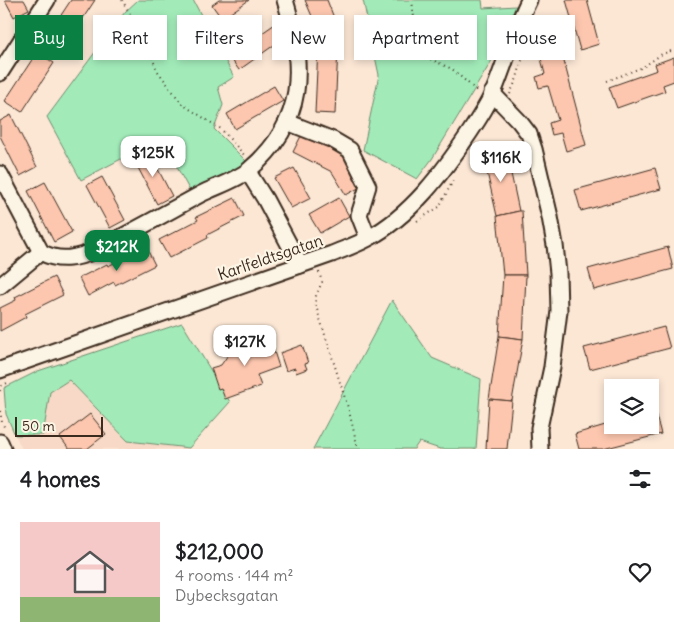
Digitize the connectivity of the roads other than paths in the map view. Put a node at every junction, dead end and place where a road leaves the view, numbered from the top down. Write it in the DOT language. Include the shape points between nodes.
graph roads {
  1 [pos="47,0"];
  2 [pos="285,0"];
  3 [pos="529,0"];
  4 [pos="0,73"];
  5 [pos="492,94"];
  6 [pos="287,122"];
  7 [pos="248,166"];
  8 [pos="0,174"];
  9 [pos="368,238"];
  10 [pos="41,252"];
  11 [pos="300,265"];
  12 [pos="0,286"];
  13 [pos="0,370"];
  14 [pos="0,442"];
  15 [pos="3,449"];
  16 [pos="540,449"];
  1 -- 4 [label="street"];
  2 -- 6 [label="street" via="298,66 295,98"];
  3 -- 5 [label="street, Karlfeldtsgatan" via="517,23"];
  5 -- 9 [label="street, Karlfeldtsgatan" via="450,161 408,209"];
  5 -- 16 [label="street" via="528,134 555,245 559,311 552,367 539,428"];
  6 -- 7 [label="street" via="272,146"];
  6 -- 9 [label="street" via="350,150 368,186 359,214"];
  7 -- 10 [label="street" via="90,253 65,259"];
  7 -- 11 [label="street"];
  8 -- 10 [label="street"];
  9 -- 11 [label="street, Karlfeldtsgatan"];
  10 -- 12 [label="street"];
  11 -- 13 [label="street, Karlfeldtsgatan"];
  14 -- 15 [label="street"];
}
